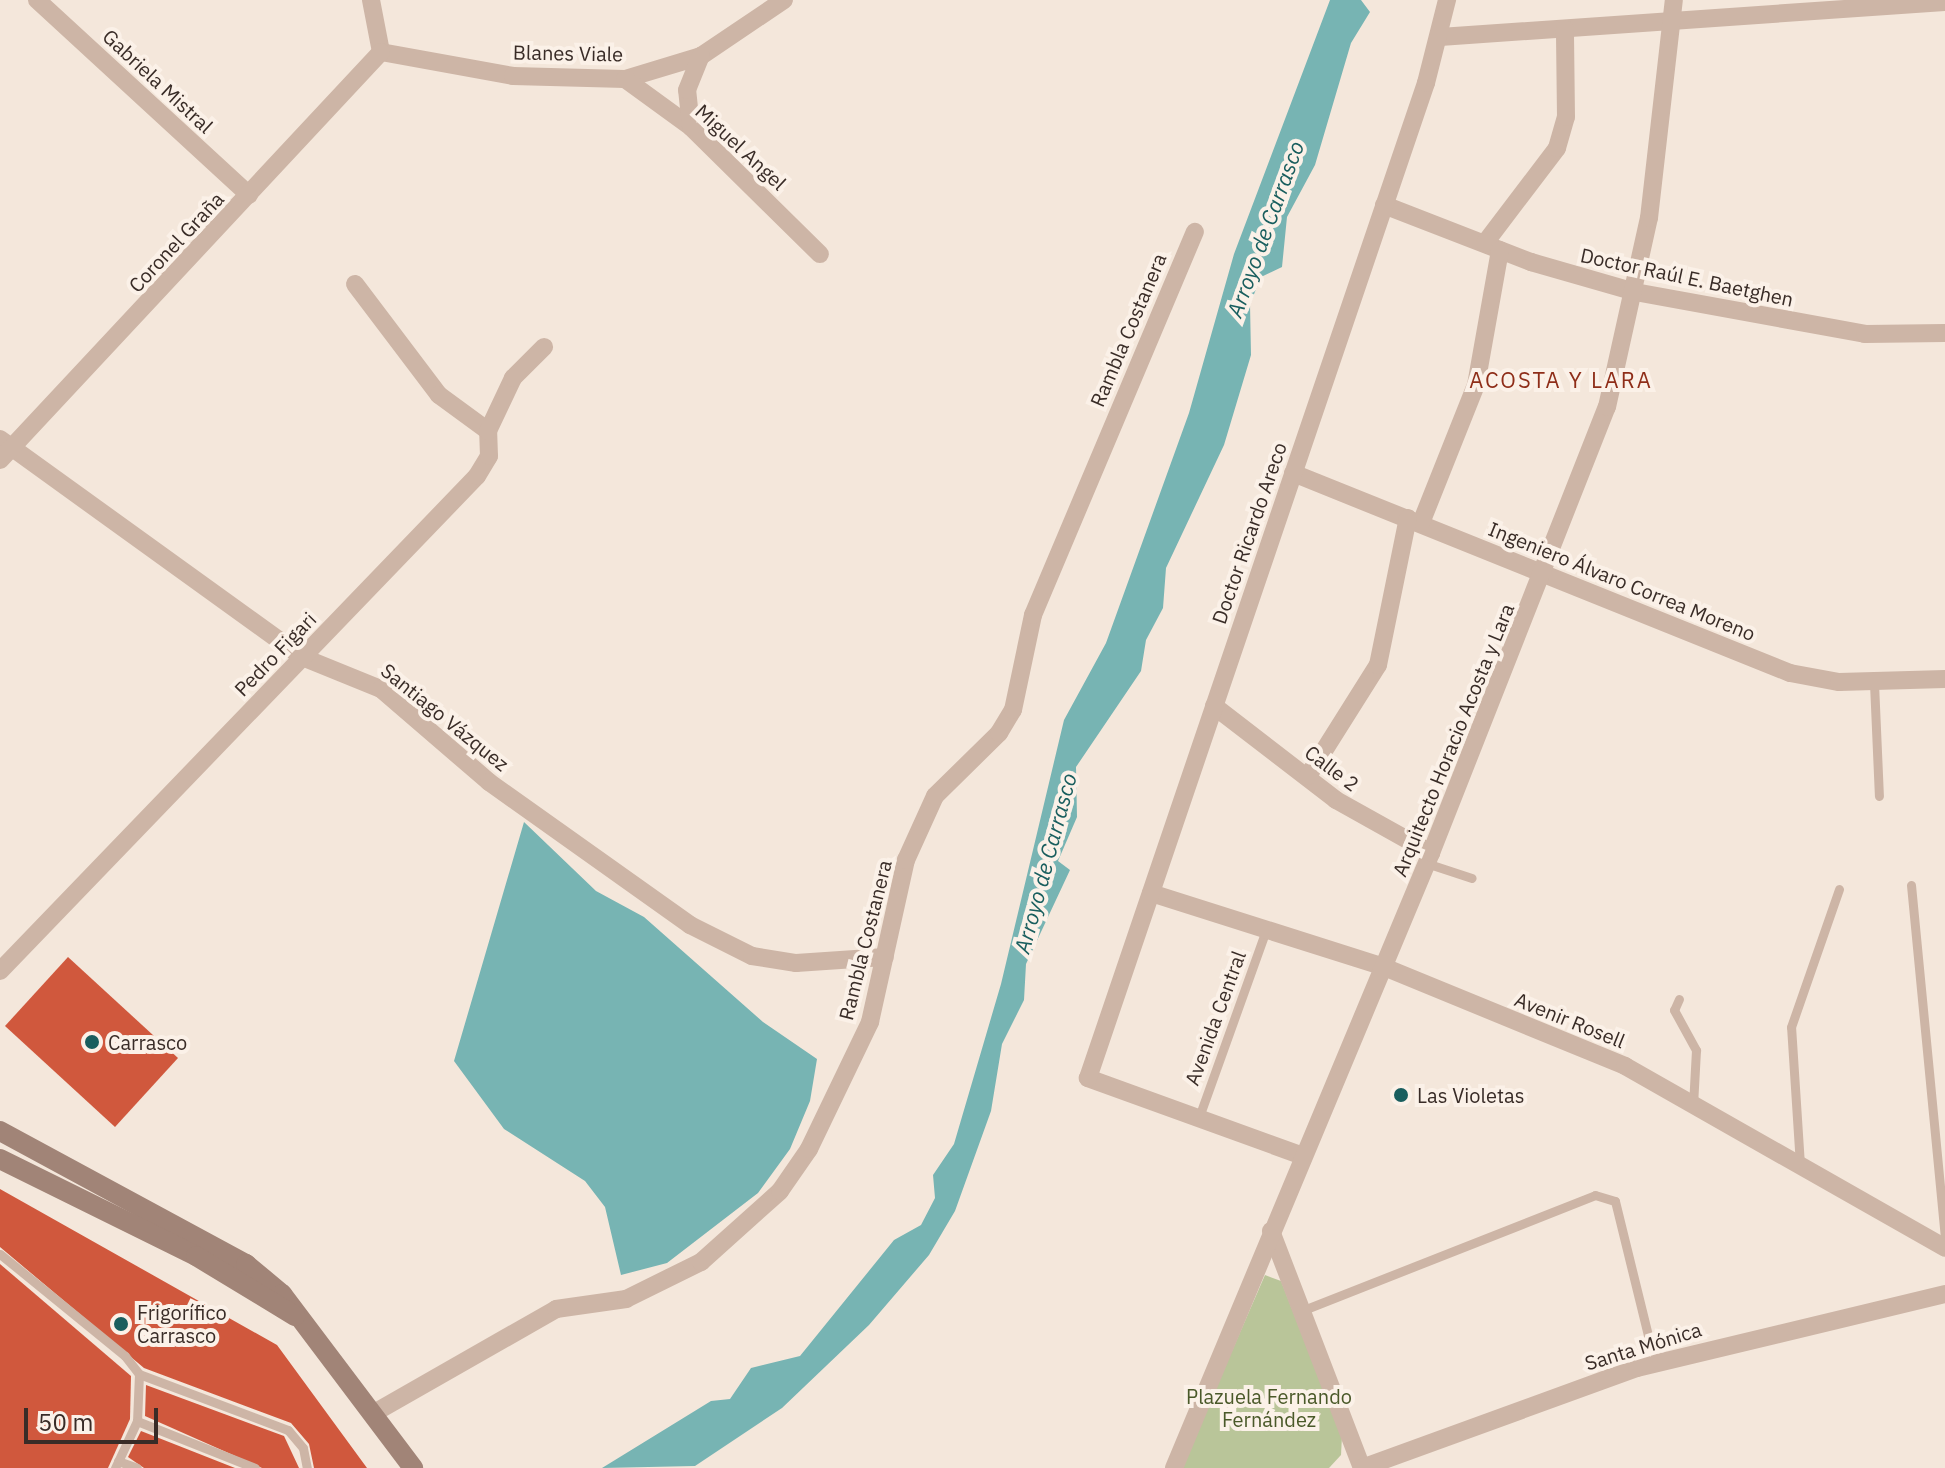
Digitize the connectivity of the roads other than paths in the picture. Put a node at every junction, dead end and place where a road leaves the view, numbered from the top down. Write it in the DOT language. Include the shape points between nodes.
graph roads {
  1 [pos="37,0"];
  2 [pos="371,0"];
  3 [pos="784,0"];
  4 [pos="1447,0"];
  5 [pos="1674,0"];
  6 [pos="1945,2"];
  7 [pos="1673,21"];
  8 [pos="1565,29"];
  9 [pos="1440,37"];
  10 [pos="381,52"];
  11 [pos="701,56"];
  12 [pos="625,79"];
  13 [pos="691,127"];
  14 [pos="249,195"];
  15 [pos="1384,205"];
  16 [pos="1195,232"];
  17 [pos="1492,246"];
  18 [pos="820,254"];
  19 [pos="355,284"];
  20 [pos="1635,292"];
  21 [pos="1945,333"];
  22 [pos="544,347"];
  23 [pos="488,431"];
  24 [pos="5,449"];
  25 [pos="1293,473"];
  26 [pos="1414,520"];
  27 [pos="1546,571"];
  28 [pos="302,657"];
  29 [pos="1945,679"];
  30 [pos="1874,683"];
  31 [pos="1214,706"];
  32 [pos="1308,776"];
  33 [pos="1879,796"];
  34 [pos="1428,858"];
  35 [pos="1472,878"];
  36 [pos="1911,885"];
  37 [pos="1839,889"];
  38 [pos="1151,893"];
  39 [pos="1266,930"];
  40 [pos="885,957"];
  41 [pos="1384,967"];
  42 [pos="0,971"];
  43 [pos="1679,999"];
  44 [pos="1693,1105"];
  45 [pos="1199,1117"];
  46 [pos="0,1131"];
  47 [pos="1303,1156"];
  48 [pos="0,1159"];
  49 [pos="1800,1165"];
  50 [pos="1271,1231"];
  51 [pos="1945,1240"];
  52 [pos="1945,1248"];
  53 [pos="0,1254"];
  54 [pos="1945,1294"];
  55 [pos="1301,1311"];
  56 [pos="295,1316"];
  57 [pos="1655,1364"];
  58 [pos="139,1374"];
  59 [pos="374,1413"];
  60 [pos="137,1421"];
  61 [pos="117,1465"];
  62 [pos="137,1468"];
  63 [pos="255,1468"];
  64 [pos="307,1468"];
  65 [pos="413,1468"];
  66 [pos="1174,1468"];
  67 [pos="1362,1468"];
  1 -- 14 [label="street, Gabriela Mistral"];
  2 -- 10 [label="street"];
  3 -- 11 [label="street, Blanes Viale"];
  4 -- 9 [label="street, Doctor Ricardo Areco"];
  5 -- 7 [label="street, Arquitecto Horacio Acosta y Lara"];
  6 -- 7 [label="street"];
  7 -- 8 [label="street"];
  7 -- 20 [label="street, Arquitecto Horacio Acosta y Lara"];
  8 -- 9 [label="street"];
  8 -- 17 [label="street" via="1566,117 1557,148"];
  9 -- 15 [label="street, Doctor Ricardo Areco"];
  10 -- 12 [label="street, Blanes Viale" via="513,76"];
  10 -- 14 [label="street, Coronel Graña"];
  11 -- 12 [label="street, Blanes Viale"];
  11 -- 13 [label="street" via="687,90"];
  12 -- 13 [label="street, Miguel Angel"];
  13 -- 18 [label="street, Miguel Angel"];
  14 -- 24 [label="street, Coronel Graña"];
  15 -- 17 [label="street, Doctor Raúl E. Baetghen"];
  15 -- 25 [label="street, Doctor Ricardo Areco"];
  16 -- 40 [label="street, Rambla Costanera" via="1033,615 1013,710 999,733 935,796 906,860"];
  17 -- 20 [label="street, Doctor Raúl E. Baetghen"];
  17 -- 26 [label="street" via="1476,385"];
  19 -- 23 [label="street" via="439,395"];
  20 -- 21 [label="street, Doctor Raúl E. Baetghen" via="1865,334"];
  20 -- 27 [label="street, Arquitecto Horacio Acosta y Lara" via="1607,407"];
  22 -- 23 [label="street, Pedro Figari" via="513,378"];
  23 -- 28 [label="street, Pedro Figari" via="489,456 477,476"];
  24 -- 28 [label="street, Santiago Vázquez"];
  25 -- 26 [label="street, Ingeniero Álvaro Correa Moreno"];
  25 -- 31 [label="street, Doctor Ricardo Areco"];
  26 -- 27 [label="street, Ingeniero Álvaro Correa Moreno"];
  26 -- 32 [label="street" via="1378,665"];
  27 -- 30 [label="street, Ingeniero Álvaro Correa Moreno" via="1555,581 1790,673"];
  27 -- 34 [label="street, Arquitecto Horacio Acosta y Lara"];
  28 -- 40 [label="street, Santiago Vázquez" via="381,689 489,782 690,925 752,956 796,963"];
  28 -- 42 [label="street, Pedro Figari"];
  29 -- 30 [label="street, Ingeniero Álvaro Correa Moreno"];
  30 -- 33 [label="lane"];
  31 -- 32 [label="street, Calle 2"];
  31 -- 38 [label="street, Doctor Ricardo Areco"];
  32 -- 34 [label="street, Calle 2"];
  34 -- 35 [label="lane"];
  34 -- 41 [label="street, Arquitecto Horacio Acosta y Lara"];
  36 -- 51 [label="lane"];
  37 -- 49 [label="lane" via="1832,924 1791,1027"];
  38 -- 39 [label="street, Avenir Rosell"];
  38 -- 45 [label="street, Doctor Ricardo Areco" via="1088,1078"];
  39 -- 41 [label="street, Avenir Rosell"];
  39 -- 45 [label="lane, Avenida Central"];
  40 -- 59 [label="street, Rambla Costanera" via="870,1022 809,1149 780,1191 735,1232 701,1262 626,1299 556,1309 502,1335"];
  41 -- 44 [label="street, Avenir Rosell" via="1625,1066"];
  41 -- 47 [label="street, Arquitecto Horacio Acosta y Lara"];
  43 -- 44 [label="lane" via="1674,1010 1696,1050"];
  44 -- 49 [label="street, Avenir Rosell"];
  45 -- 47 [label="street"];
  46 -- 56 [label="main road" via="204,1236 282,1294"];
  47 -- 50 [label="street, Arquitecto Horacio Acosta y Lara"];
  48 -- 56 [label="main road" via="196,1256"];
  49 -- 52 [label="street, Avenir Rosell"];
  50 -- 55 [label="street"];
  50 -- 66 [label="street, Arquitecto Horacio Acosta y Lara"];
  53 -- 58 [label="lane" via="125,1356"];
  54 -- 57 [label="street, Santa Mónica"];
  55 -- 57 [label="lane" via="1595,1195 1615,1201"];
  55 -- 67 [label="street"];
  56 -- 59 [label="main road"];
  57 -- 67 [label="street, Santa Mónica"];
  58 -- 60 [label="lane"];
  58 -- 64 [label="lane" via="288,1430 303,1448"];
  59 -- 65 [label="main road"];
  60 -- 61 [label="lane"];
  60 -- 63 [label="lane"];
  61 -- 62 [label="lane"];
}
